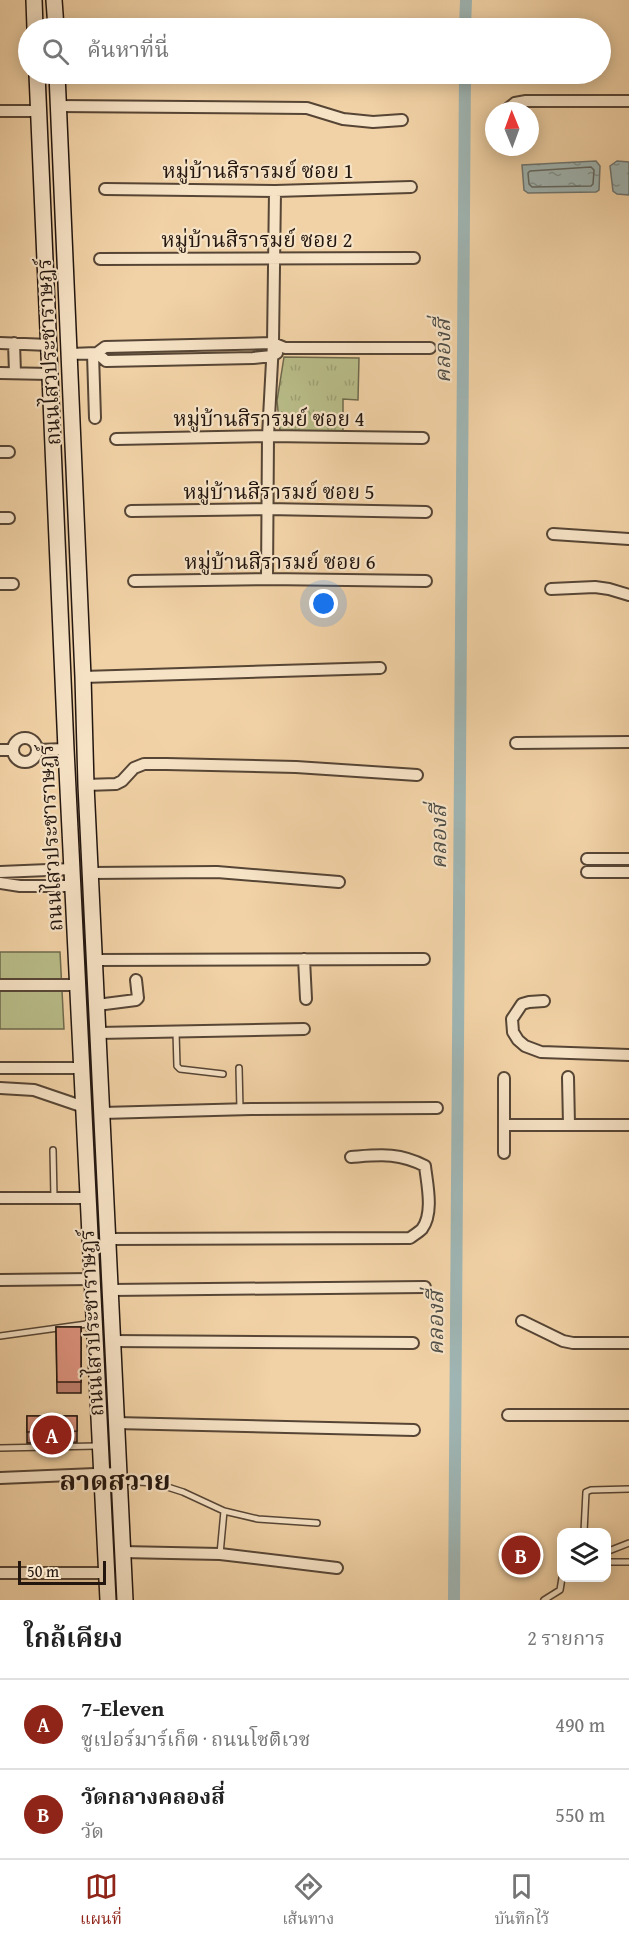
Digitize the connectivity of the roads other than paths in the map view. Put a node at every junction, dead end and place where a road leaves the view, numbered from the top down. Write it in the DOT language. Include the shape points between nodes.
graph roads {
  1 [pos="34,0"];
  2 [pos="54,0"];
  3 [pos="35,18"];
  4 [pos="55,18"];
  5 [pos="38,84"];
  6 [pos="57,84"];
  7 [pos="629,101"];
  8 [pos="520,102"];
  9 [pos="57,106"];
  10 [pos="0,111"];
  11 [pos="39,111"];
  12 [pos="402,120"];
  13 [pos="411,187"];
  14 [pos="105,189"];
  15 [pos="275,191"];
  16 [pos="414,258"];
  17 [pos="100,259"];
  18 [pos="273,259"];
  19 [pos="0,343"];
  20 [pos="14,343"];
  21 [pos="273,343"];
  22 [pos="211,344"];
  23 [pos="49,345"];
  24 [pos="159,345"];
  25 [pos="285,348"];
  26 [pos="430,348"];
  27 [pos="95,353"];
  28 [pos="70,354"];
  29 [pos="272,356"];
  30 [pos="212,359"];
  31 [pos="159,360"];
  32 [pos="0,373"];
  33 [pos="15,373"];
  34 [pos="50,374"];
  35 [pos="95,418"];
  36 [pos="268,436"];
  37 [pos="423,438"];
  38 [pos="116,439"];
  39 [pos="76,503"];
  40 [pos="56,505"];
  41 [pos="267,510"];
  42 [pos="131,511"];
  43 [pos="426,512"];
  44 [pos="553,534"];
  45 [pos="629,539"];
  46 [pos="267,579"];
  47 [pos="134,581"];
  48 [pos="426,581"];
  49 [pos="0,584"];
  50 [pos="13,584"];
  51 [pos="552,589"];
  52 [pos="629,595"];
  53 [pos="380,668"];
  54 [pos="84,677"];
  55 [pos="629,742"];
  56 [pos="516,743"];
  57 [pos="0,750"];
  58 [pos="13,750"];
  59 [pos="37,750"];
  60 [pos="66,750"];
  61 [pos="417,775"];
  62 [pos="86,785"];
  63 [pos="587,859"];
  64 [pos="629,859"];
  65 [pos="72,869"];
  66 [pos="0,872"];
  67 [pos="587,872"];
  68 [pos="629,872"];
  69 [pos="90,873"];
  70 [pos="339,882"];
  71 [pos="0,883"];
  72 [pos="73,886"];
  73 [pos="304,959"];
  74 [pos="424,959"];
  75 [pos="94,960"];
  76 [pos="136,980"];
  77 [pos="0,985"];
  78 [pos="78,985"];
  79 [pos="306,999"];
  80 [pos="544,1001"];
  81 [pos="97,1005"];
  82 [pos="304,1029"];
  83 [pos="176,1030"];
  84 [pos="98,1033"];
  85 [pos="629,1055"];
  86 [pos="0,1068"];
  87 [pos="82,1068"];
  88 [pos="239,1068"];
  89 [pos="223,1074"];
  90 [pos="504,1077"];
  91 [pos="568,1077"];
  92 [pos="0,1088"];
  93 [pos="84,1107"];
  94 [pos="437,1108"];
  95 [pos="240,1109"];
  96 [pos="102,1113"];
  97 [pos="504,1125"];
  98 [pos="569,1125"];
  99 [pos="629,1125"];
  100 [pos="53,1150"];
  101 [pos="504,1153"];
  102 [pos="351,1157"];
  103 [pos="0,1198"];
  104 [pos="54,1198"];
  105 [pos="88,1198"];
  106 [pos="108,1239"];
  107 [pos="92,1279"];
  108 [pos="0,1280"];
  109 [pos="425,1287"];
  110 [pos="110,1290"];
  111 [pos="522,1321"];
  112 [pos="94,1323"];
  113 [pos="0,1336"];
  114 [pos="112,1341"];
  115 [pos="413,1343"];
  116 [pos="629,1343"];
  117 [pos="508,1415"];
  118 [pos="629,1415"];
  119 [pos="116,1424"];
  120 [pos="414,1430"];
  121 [pos="100,1446"];
  122 [pos="0,1448"];
  123 [pos="102,1474"];
  124 [pos="119,1477"];
  125 [pos="0,1478"];
  126 [pos="629,1490"];
  127 [pos="224,1511"];
  128 [pos="317,1523"];
  129 [pos="584,1528"];
  130 [pos="629,1543"];
  131 [pos="611,1550"];
  132 [pos="122,1552"];
  133 [pos="220,1554"];
  134 [pos="611,1562"];
  135 [pos="629,1562"];
  136 [pos="337,1568"];
  137 [pos="0,1573"];
  138 [pos="106,1573"];
  139 [pos="561,1582"];
  140 [pos="108,1600"];
  141 [pos="125,1600"];
  142 [pos="544,1600"];
  1 -- 3 [label="main road"];
  2 -- 4 [label="main road"];
  5 -- 11 [label="main road, ถนนไสวประชาราษฎร์"];
  6 -- 9 [label="main road, ถนนไสวประชาราษฎร์"];
  7 -- 8 [label="street"];
  9 -- 12 [label="street" via="307,108 373,122"];
  9 -- 28 [label="main road, ถนนไสวประชาราษฎร์"];
  10 -- 11 [label="street"];
  11 -- 23 [label="main road, ถนนไสวประชาราษฎร์"];
  13 -- 15 [label="street, หมู่บ้านสิรารมย์ ซอย 1"];
  14 -- 15 [label="street, หมู่บ้านสิรารมย์ ซอย 1"];
  15 -- 18 [label="street"];
  16 -- 18 [label="street, หมู่บ้านสิรารมย์ ซอย 2"];
  17 -- 18 [label="street, หมู่บ้านสิรารมย์ ซอย 2"];
  18 -- 21 [label="street"];
  19 -- 20 [label="street"];
  20 -- 23 [label="street"];
  20 -- 33 [label="street"];
  21 -- 22 [label="street"];
  21 -- 25 [label="street"];
  21 -- 29 [label="street"];
  22 -- 24 [label="street"];
  22 -- 30 [label="street"];
  23 -- 34 [label="main road, ถนนไสวประชาราษฎร์"];
  24 -- 27 [label="street" via="105,347"];
  24 -- 31 [label="street"];
  25 -- 26 [label="street"];
  25 -- 29 [label="street"];
  27 -- 28 [label="street"];
  27 -- 31 [label="street" via="106,361"];
  27 -- 35 [label="street"];
  28 -- 39 [label="main road, ถนนไสวประชาราษฎร์"];
  29 -- 30 [label="street"];
  29 -- 36 [label="street"];
  30 -- 31 [label="street"];
  32 -- 33 [label="street"];
  33 -- 34 [label="street"];
  34 -- 40 [label="main road, ถนนไสวประชาราษฎร์"];
  36 -- 37 [label="street, หมู่บ้านสิรารมย์ ซอย 4"];
  36 -- 38 [label="street, หมู่บ้านสิรารมย์ ซอย 4"];
  36 -- 41 [label="street"];
  39 -- 40 [label="main road"];
  39 -- 54 [label="main road, ถนนไสวประชาราษฎร์"];
  40 -- 60 [label="main road, ถนนไสวประชาราษฎร์"];
  41 -- 42 [label="street, หมู่บ้านสิรารมย์ ซอย 5"];
  41 -- 43 [label="street, หมู่บ้านสิรารมย์ ซอย 5"];
  41 -- 46 [label="street"];
  44 -- 45 [label="street"];
  46 -- 47 [label="street, หมู่บ้านสิรารมย์ ซอย 6"];
  46 -- 48 [label="street, หมู่บ้านสิรารมย์ ซอย 6"];
  49 -- 50 [label="street"];
  51 -- 52 [label="street" via="595,587"];
  53 -- 54 [label="street"];
  54 -- 62 [label="main road, ถนนไสวประชาราษฎร์"];
  55 -- 56 [label="street"];
  57 -- 58 [label="street"];
  58 -- 59 [label="street" via="16,742 24,738 33,741"];
  58 -- 59 [label="street" via="16,759 25,762"];
  59 -- 60 [label="street"];
  60 -- 65 [label="main road, ถนนไสวประชาราษฎร์"];
  61 -- 62 [label="street" via="155,764 134,768 116,784"];
  62 -- 69 [label="main road, ถนนไสวประชาราษฎร์"];
  63 -- 64 [label="street"];
  65 -- 66 [label="street"];
  65 -- 72 [label="main road, ถนนไสวประชาราษฎร์"];
  67 -- 68 [label="street"];
  69 -- 70 [label="street" via="217,872"];
  69 -- 75 [label="main road, ถนนไสวประชาราษฎร์"];
  71 -- 72 [label="street"];
  72 -- 78 [label="main road, ถนนไสวประชาราษฎร์"];
  73 -- 74 [label="street"];
  73 -- 75 [label="street"];
  73 -- 79 [label="street"];
  75 -- 81 [label="main road, ถนนไสวประชาราษฎร์"];
  76 -- 81 [label="street" via="136,1000"];
  77 -- 78 [label="street"];
  78 -- 87 [label="main road, ถนนไสวประชาราษฎร์"];
  80 -- 85 [label="street" via="522,1004 512,1019 513,1032 525,1046 542,1052"];
  81 -- 84 [label="main road, ถนนไสวประชาราษฎร์"];
  82 -- 83 [label="street"];
  83 -- 84 [label="street"];
  83 -- 89 [label="lane" via="180,1069"];
  84 -- 96 [label="main road, ถนนไสวประชาราษฎร์"];
  86 -- 87 [label="street"];
  87 -- 93 [label="main road, ถนนไสวประชาราษฎร์"];
  88 -- 95 [label="lane"];
  90 -- 97 [label="street"];
  91 -- 98 [label="street"];
  92 -- 93 [label="street" via="34,1090"];
  93 -- 105 [label="main road, ถนนไสวประชาราษฎร์"];
  94 -- 95 [label="street"];
  95 -- 96 [label="street"];
  96 -- 106 [label="main road, ถนนไสวประชาราษฎร์"];
  97 -- 98 [label="street"];
  97 -- 101 [label="street"];
  98 -- 99 [label="street"];
  100 -- 104 [label="lane"];
  102 -- 106 [label="street" via="408,1157 425,1166 428,1218 421,1230 410,1238"];
  103 -- 104 [label="street"];
  104 -- 105 [label="street"];
  105 -- 107 [label="main road, ถนนไสวประชาราษฎร์"];
  106 -- 110 [label="main road, ถนนไสวประชาราษฎร์"];
  107 -- 108 [label="street"];
  107 -- 112 [label="main road, ถนนไสวประชาราษฎร์"];
  109 -- 110 [label="street"];
  110 -- 114 [label="main road, ถนนไสวประชาราษฎร์"];
  111 -- 116 [label="street" via="563,1341 587,1345"];
  112 -- 113 [label="lane"];
  112 -- 121 [label="main road, ถนนไสวประชาราษฎร์"];
  114 -- 115 [label="street"];
  114 -- 119 [label="main road, ถนนไสวประชาราษฎร์"];
  117 -- 118 [label="street"];
  119 -- 120 [label="street"];
  119 -- 124 [label="main road, ถนนไสวประชาราษฎร์"];
  121 -- 122 [label="lane"];
  121 -- 123 [label="main road, ถนนไสวประชาราษฎร์"];
  123 -- 124 [label="street"];
  123 -- 125 [label="street"];
  123 -- 138 [label="main road, ถนนไสวประชาราษฎร์"];
  124 -- 127 [label="lane" via="183,1492"];
  124 -- 132 [label="main road, ถนนไสวประชาราษฎร์"];
  126 -- 129 [label="lane" via="586,1492"];
  127 -- 128 [label="lane" via="258,1519"];
  127 -- 133 [label="lane"];
  130 -- 131 [label="lane"];
  132 -- 133 [label="street"];
  132 -- 141 [label="main road, ถนนไสวประชาราษฎร์"];
  133 -- 136 [label="street"];
  134 -- 135 [label="lane"];
  137 -- 138 [label="street"];
  138 -- 140 [label="main road, ถนนไสวประชาราษฎร์"];
  139 -- 142 [label="lane" via="560,1590"];
}
